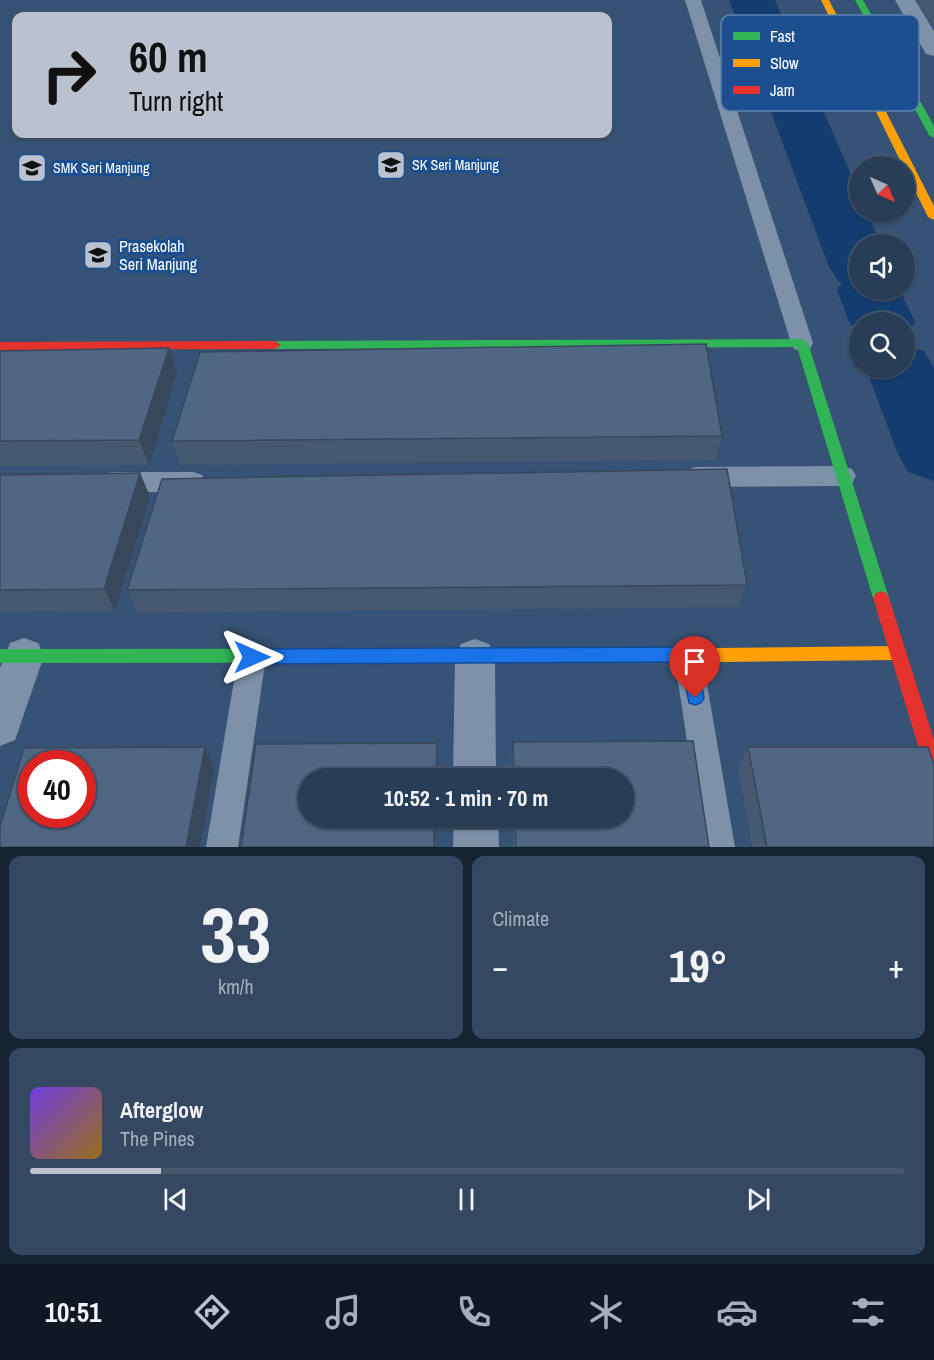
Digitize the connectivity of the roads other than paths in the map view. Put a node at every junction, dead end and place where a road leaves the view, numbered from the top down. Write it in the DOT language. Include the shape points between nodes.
graph roads {
  1 [pos="693,0"];
  2 [pos="825,0"];
  3 [pos="859,0"];
  4 [pos="905,0"];
  5 [pos="833,15"];
  6 [pos="867,15"];
  7 [pos="914,15"];
  8 [pos="919,24"];
  9 [pos="934,49"];
  10 [pos="721,88"];
  11 [pos="919,108"];
  12 [pos="728,111"];
  13 [pos="881,111"];
  14 [pos="934,135"];
  15 [pos="934,217"];
  16 [pos="802,343"];
  17 [pos="0,346"];
  18 [pos="843,476"];
  19 [pos="677,477"];
  20 [pos="214,481"];
  21 [pos="83,483"];
  22 [pos="897,653"];
  23 [pos="688,655"];
  24 [pos="12,656"];
  25 [pos="252,657"];
  26 [pos="475,657"];
  27 [pos="0,726"];
  28 [pos="475,768"];
  29 [pos="934,768"];
  30 [pos="476,828"];
  31 [pos="222,847"];
  32 [pos="476,847"];
  33 [pos="720,847"];
  1 -- 10 [label="lane"];
  2 -- 5 [label="street"];
  3 -- 6 [label="street"];
  4 -- 7 [label="street"];
  8 -- 9 [label="street"];
  11 -- 14 [label="street"];
  12 -- 16 [label="lane"];
  13 -- 15 [label="street"];
  16 -- 17 [label="street"];
  16 -- 18 [label="street"];
  18 -- 19 [label="lane"];
  18 -- 22 [label="street"];
  20 -- 21 [label="lane"];
  22 -- 23 [label="street"];
  22 -- 29 [label="street"];
  23 -- 26 [label="street"];
  23 -- 33 [label="lane"];
  24 -- 25 [label="street"];
  24 -- 27 [label="street"];
  25 -- 26 [label="street"];
  25 -- 31 [label="lane"];
  26 -- 28 [label="street"];
  30 -- 32 [label="street"];
}
